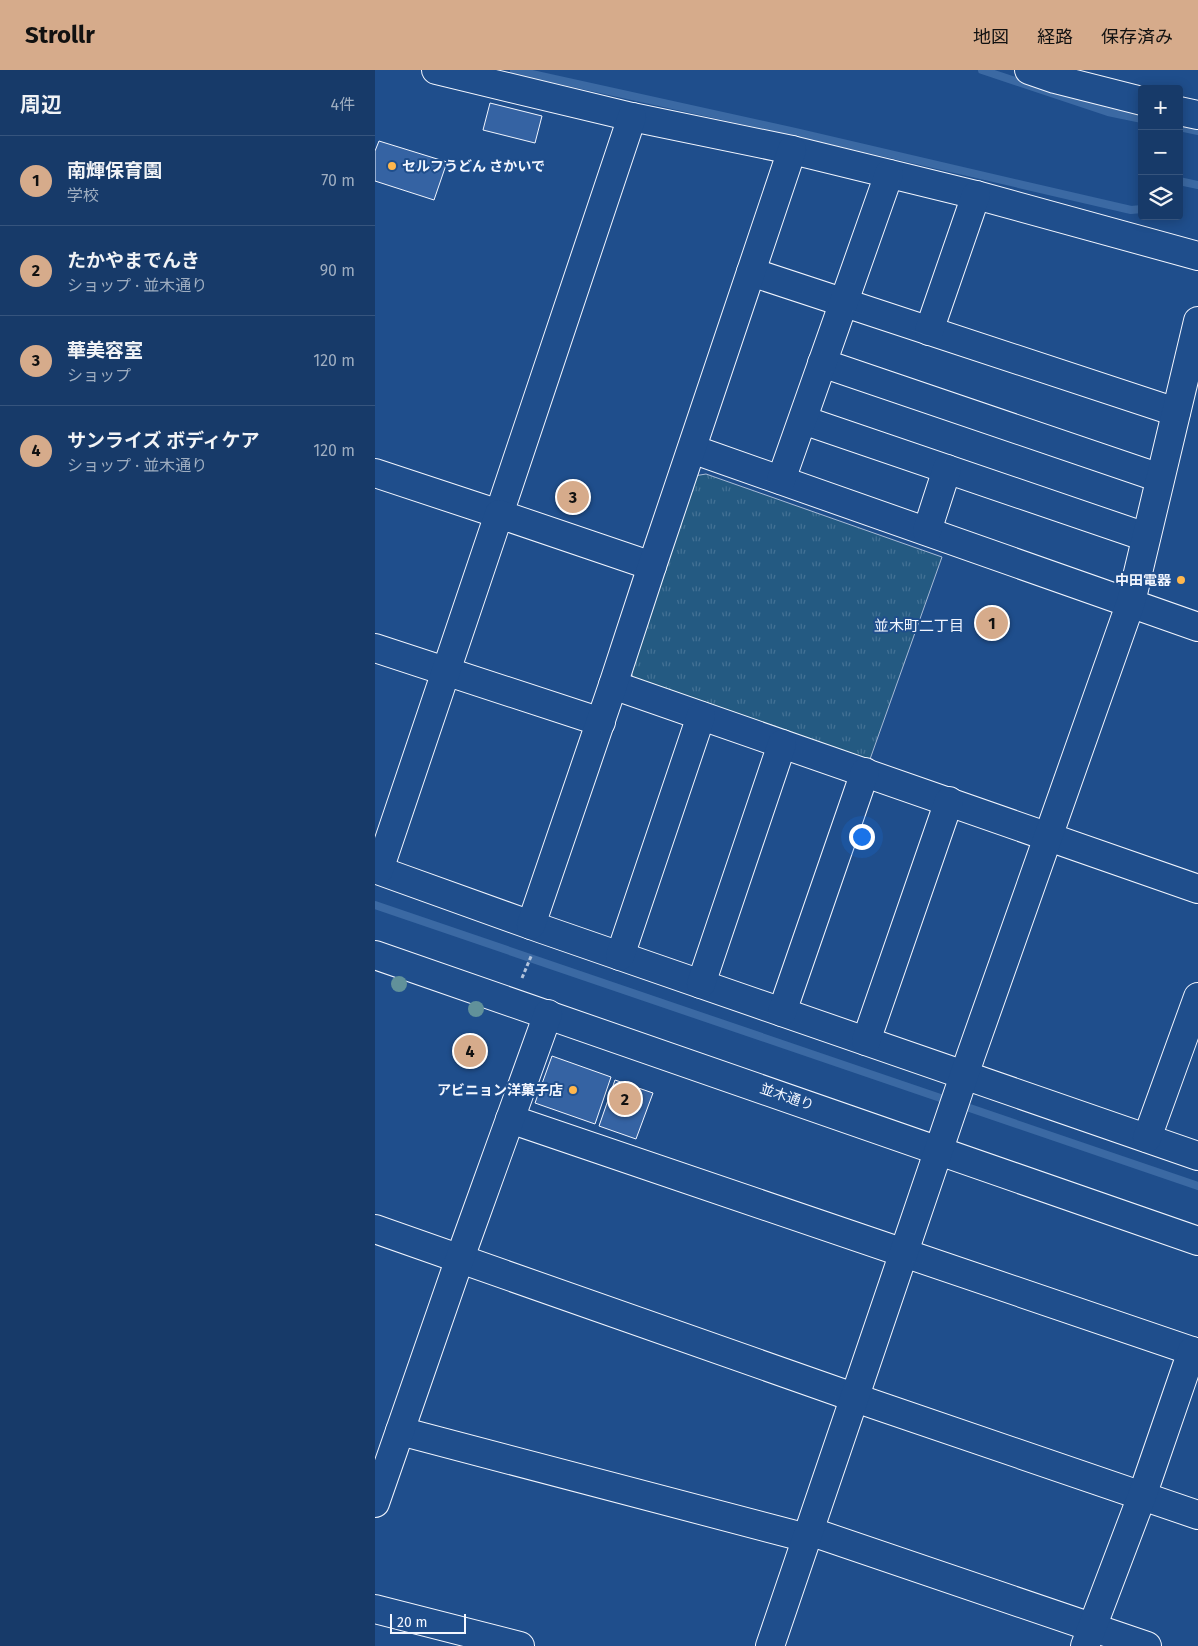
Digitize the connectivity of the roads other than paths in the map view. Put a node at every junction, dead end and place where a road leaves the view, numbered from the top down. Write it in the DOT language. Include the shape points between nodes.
graph roads {
  1 [pos="436,70"];
  2 [pos="1029,70"];
  3 [pos="1138,101"];
  4 [pos="1183,112"];
  5 [pos="1198,115"];
  6 [pos="632,117"];
  7 [pos="792,150"];
  8 [pos="889,174"];
  9 [pos="976,195"];
  10 [pos="1198,256"];
  11 [pos="751,272"];
  12 [pos="844,302"];
  13 [pos="1198,321"];
  14 [pos="929,330"];
  15 [pos="823,363"];
  16 [pos="1175,412"];
  17 [pos="803,420"];
  18 [pos="692,449"];
  19 [pos="947,469"];
  20 [pos="375,473"];
  21 [pos="1161,478"];
  22 [pos="781,480"];
  23 [pos="499,514"];
  24 [pos="927,531"];
  25 [pos="1146,537"];
  26 [pos="652,566"];
  27 [pos="1131,602"];
  28 [pos="1198,627"];
  29 [pos="375,648"];
  30 [pos="447,670"];
  31 [pos="613,685"];
  32 [pos="701,716"];
  33 [pos="601,722"];
  34 [pos="782,744"];
  35 [pos="865,772"];
  36 [pos="949,801"];
  37 [pos="1047,836"];
  38 [pos="377,870"];
  39 [pos="1198,889"];
  40 [pos="531,925"];
  41 [pos="375,955"];
  42 [pos="620,956"];
  43 [pos="701,984"];
  44 [pos="1198,997"];
  45 [pos="782,1012"];
  46 [pos="547,1014"];
  47 [pos="866,1041"];
  48 [pos="962,1082"];
  49 [pos="510,1119"];
  50 [pos="1147,1138"];
  51 [pos="939,1150"];
  52 [pos="1198,1156"];
  53 [pos="375,1229"];
  54 [pos="1198,1240"];
  55 [pos="904,1253"];
  56 [pos="459,1258"];
  57 [pos="1195,1352"];
  58 [pos="855,1397"];
  59 [pos="400,1431"];
  60 [pos="1141,1496"];
  61 [pos="375,1503"];
  62 [pos="1198,1515"];
  63 [pos="808,1534"];
  64 [pos="375,1608"];
  65 [pos="1089,1636"];
  66 [pos="519,1646"];
  67 [pos="770,1646"];
  68 [pos="1147,1646"];
  1 -- 6 [label="street"];
  2 -- 3 [label="street" via="1055,80"];
  4 -- 5 [label="street"];
  6 -- 7 [label="street"];
  6 -- 23 [label="street"];
  7 -- 8 [label="street"];
  7 -- 11 [label="street"];
  8 -- 9 [label="street"];
  8 -- 12 [label="street"];
  9 -- 10 [label="street"];
  9 -- 14 [label="street"];
  11 -- 12 [label="street"];
  11 -- 18 [label="street"];
  12 -- 14 [label="street"];
  12 -- 15 [label="street"];
  13 -- 16 [label="street"];
  14 -- 16 [label="street"];
  15 -- 17 [label="street"];
  15 -- 21 [label="street"];
  16 -- 21 [label="street"];
  17 -- 19 [label="street"];
  17 -- 22 [label="street"];
  18 -- 22 [label="street"];
  18 -- 26 [label="street"];
  19 -- 24 [label="street"];
  19 -- 25 [label="street"];
  20 -- 23 [label="street"];
  21 -- 25 [label="street"];
  22 -- 24 [label="street"];
  23 -- 26 [label="street"];
  23 -- 30 [label="street"];
  24 -- 27 [label="street"];
  25 -- 27 [label="street"];
  26 -- 31 [label="street"];
  27 -- 28 [label="street"];
  27 -- 37 [label="street"];
  29 -- 30 [label="street"];
  30 -- 33 [label="street"];
  30 -- 38 [label="street"];
  31 -- 32 [label="street"];
  31 -- 33 [label="street"];
  32 -- 34 [label="street"];
  32 -- 42 [label="street"];
  33 -- 40 [label="street"];
  34 -- 35 [label="street"];
  34 -- 43 [label="street"];
  35 -- 36 [label="street"];
  35 -- 45 [label="street"];
  36 -- 37 [label="street"];
  36 -- 47 [label="street"];
  37 -- 39 [label="street"];
  37 -- 48 [label="street"];
  38 -- 40 [label="street"];
  40 -- 42 [label="street"];
  41 -- 46 [label="street, 並木通り"];
  42 -- 43 [label="street"];
  43 -- 45 [label="street"];
  44 -- 50 [label="street"];
  45 -- 47 [label="street"];
  46 -- 49 [label="street"];
  46 -- 51 [label="street, 並木通り"];
  47 -- 48 [label="street"];
  48 -- 50 [label="street"];
  48 -- 51 [label="street"];
  49 -- 55 [label="street"];
  49 -- 56 [label="street"];
  50 -- 52 [label="street"];
  51 -- 54 [label="street, 並木通り"];
  51 -- 55 [label="street"];
  53 -- 56 [label="street"];
  55 -- 57 [label="street"];
  55 -- 58 [label="street"];
  56 -- 58 [label="street"];
  56 -- 59 [label="street"];
  57 -- 60 [label="street"];
  58 -- 60 [label="street"];
  58 -- 63 [label="street"];
  59 -- 61 [label="street"];
  59 -- 63 [label="street"];
  60 -- 62 [label="street"];
  60 -- 65 [label="street"];
  63 -- 65 [label="street"];
  63 -- 67 [label="street"];
  64 -- 66 [label="street"];
  65 -- 68 [label="street"];
}
